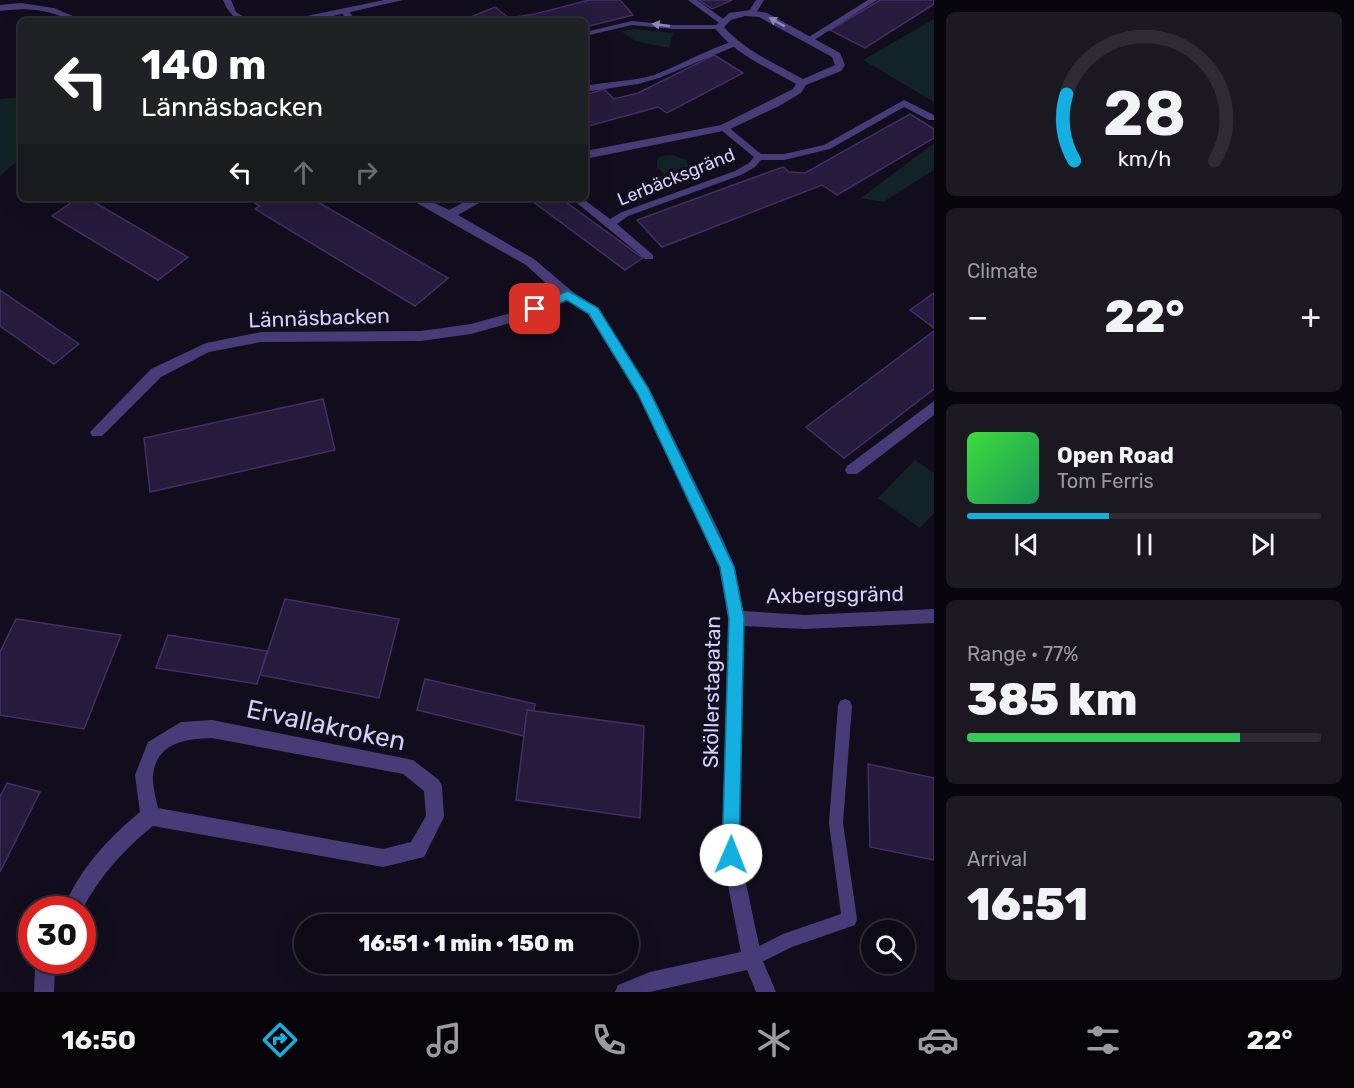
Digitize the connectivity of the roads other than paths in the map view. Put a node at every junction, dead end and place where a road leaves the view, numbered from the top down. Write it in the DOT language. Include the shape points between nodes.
graph roads {
  1 [pos="227,0"];
  2 [pos="398,0"];
  3 [pos="692,0"];
  4 [pos="760,0"];
  5 [pos="873,0"];
  6 [pos="42,3"];
  7 [pos="0,8"];
  8 [pos="344,11"];
  9 [pos="753,11"];
  10 [pos="74,18"];
  11 [pos="242,18"];
  12 [pos="311,18"];
  13 [pos="350,18"];
  14 [pos="721,24"];
  15 [pos="588,33"];
  16 [pos="808,40"];
  17 [pos="735,43"];
  18 [pos="802,83"];
  19 [pos="588,88"];
  20 [pos="932,118"];
  21 [pos="724,128"];
  22 [pos="588,154"];
  23 [pos="759,158"];
  24 [pos="420,201"];
  25 [pos="476,201"];
  26 [pos="580,201"];
  27 [pos="449,215"];
  28 [pos="610,224"];
  29 [pos="649,257"];
  30 [pos="568,295"];
  31 [pos="934,407"];
  32 [pos="97,432"];
  33 [pos="852,470"];
  34 [pos="934,616"];
  35 [pos="736,618"];
  36 [pos="845,706"];
  37 [pos="150,816"];
  38 [pos="80,896"];
  39 [pos="752,959"];
  40 [pos="45,974"];
  41 [pos="44,992"];
  42 [pos="625,992"];
  43 [pos="766,992"];
  1 -- 11 [label="lane" via="233,13"];
  2 -- 8 [label="street"];
  3 -- 14 [label="lane"];
  4 -- 9 [label="lane"];
  5 -- 16 [label="lane"];
  6 -- 7 [label="street"];
  6 -- 10 [label="street"];
  8 -- 12 [label="street"];
  8 -- 13 [label="lane"];
  9 -- 14 [label="street" via="741,12"];
  16 -- 9 [label="street, Lerbäcksgränd, one-way"];
  14 -- 15 [label="lane, one-way" via="673,27 632,23"];
  14 -- 17 [label="street"];
  16 -- 18 [label="street, Lerbäcksgränd" via="836,55 840,65"];
  17 -- 18 [label="street"];
  17 -- 19 [label="lane" via="644,80"];
  18 -- 21 [label="street, Lerbäcksgränd" via="797,91 775,104"];
  20 -- 23 [label="lane, Lerbäcksgränd" via="904,103 827,147 784,158"];
  21 -- 22 [label="street, Lerbäcksgränd"];
  21 -- 23 [label="lane, Lerbäcksgränd"];
  23 -- 28 [label="lane, Lerbäcksgränd" via="738,173 625,214"];
  24 -- 27 [label="street, Sköllerstagatan"];
  25 -- 27 [label="street"];
  26 -- 28 [label="lane, Lerbäcksgränd"];
  27 -- 30 [label="street, Sköllerstagatan" via="530,262"];
  28 -- 29 [label="lane"];
  30 -- 32 [label="street, Lännäsbacken" via="519,316 471,329 421,336 261,338 206,348 156,372"];
  30 -- 35 [label="street, Sköllerstagatan" via="593,311 644,392 727,567"];
  31 -- 33 [label="street"];
  34 -- 35 [label="street, Axbergsgränd" via="805,622"];
  35 -- 39 [label="street, Sköllerstagatan" via="731,855"];
  36 -- 39 [label="lane" via="836,823 849,919 789,940"];
  37 -- 37 [label="street, Ervallakroken" via="382,858 417,850 435,817 432,786 407,766 212,729 181,731 154,748 144,775"];
  37 -- 38 [label="street" via="119,841"];
  39 -- 42 [label="street" via="650,982"];
  39 -- 43 [label="street, Sköllerstagatan"];
  40 -- 41 [label="street"];
}
